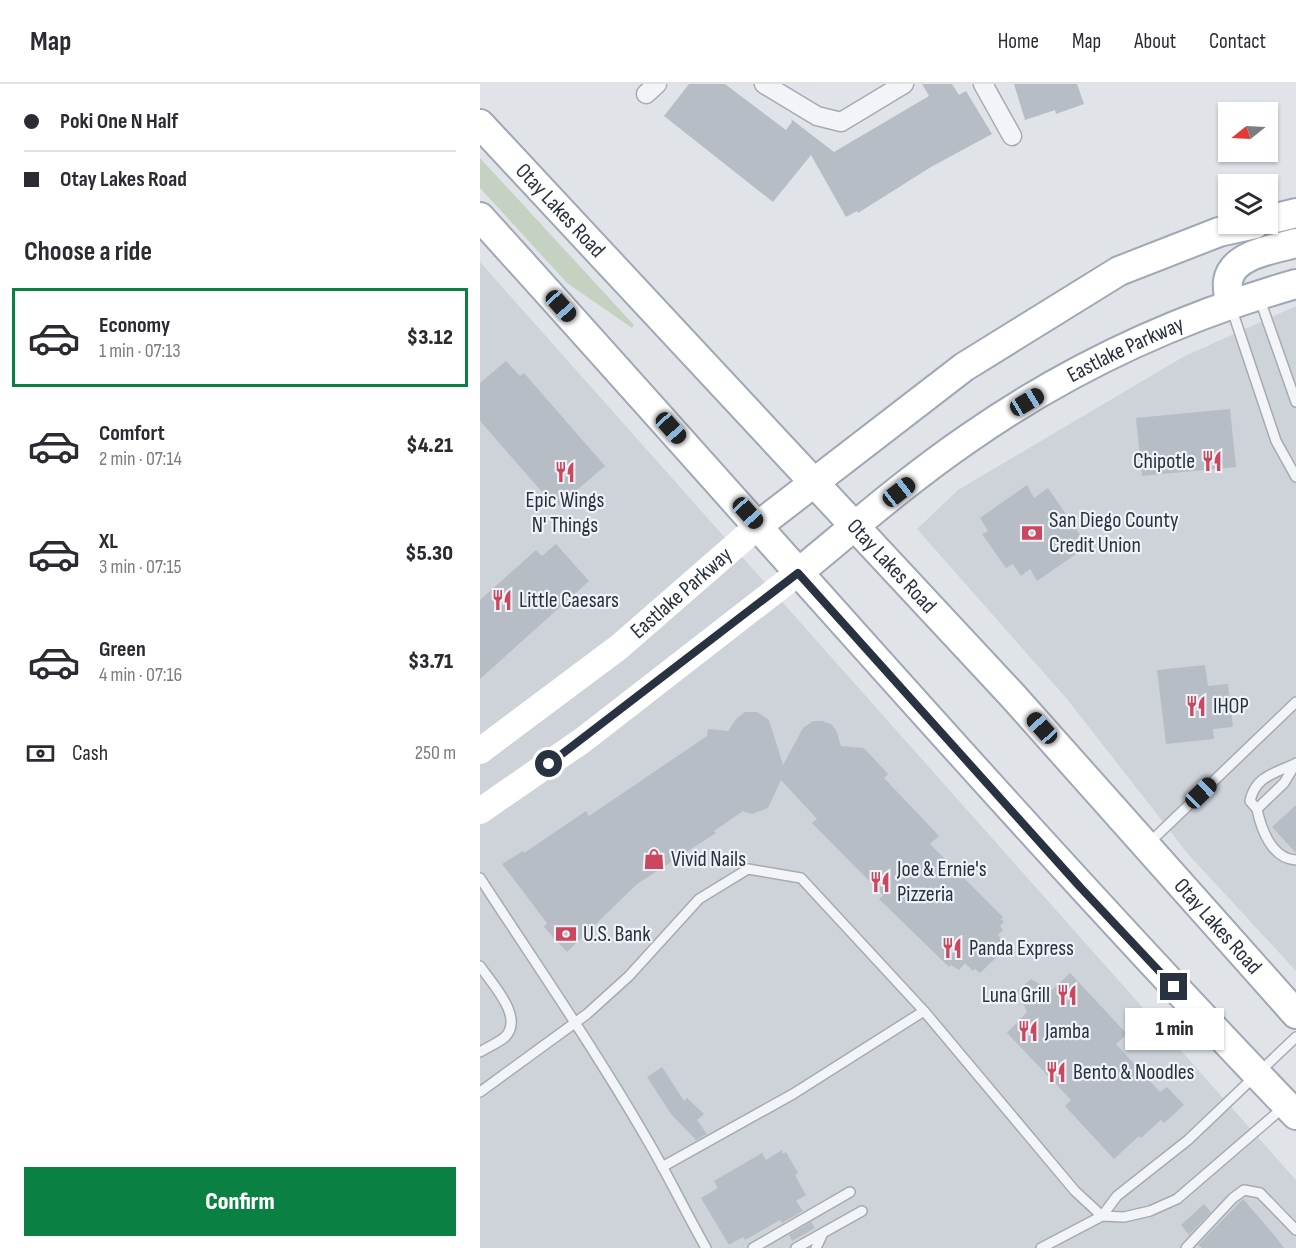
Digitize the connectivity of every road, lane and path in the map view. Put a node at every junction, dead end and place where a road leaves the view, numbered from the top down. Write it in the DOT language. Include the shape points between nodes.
graph roads {
  1 [pos="764,84"];
  2 [pos="904,84"];
  3 [pos="983,84"];
  4 [pos="480,124"];
  5 [pos="1012,136"];
  6 [pos="1296,213"];
  7 [pos="480,217"];
  8 [pos="1278,218"];
  9 [pos="1218,232"];
  10 [pos="1296,243"];
  11 [pos="1296,284"];
  12 [pos="1258,295"];
  13 [pos="1230,305"];
  14 [pos="1296,402"];
  15 [pos="1296,477"];
  16 [pos="812,482"];
  17 [pos="759,525"];
  18 [pos="856,525"];
  19 [pos="798,573"];
  20 [pos="1296,702"];
  21 [pos="480,751"];
  22 [pos="1295,763"];
  23 [pos="1257,809"];
  24 [pos="480,811"];
  25 [pos="1146,845"];
  26 [pos="1296,860"];
  27 [pos="480,878"];
  28 [pos="480,966"];
  29 [pos="924,1011"];
  30 [pos="1296,1014"];
  31 [pos="575,1023"];
  32 [pos="1296,1037"];
  33 [pos="480,1052"];
  34 [pos="1257,1074"];
  35 [pos="480,1092"];
  36 [pos="1293,1105"];
  37 [pos="663,1167"];
  38 [pos="850,1192"];
  39 [pos="862,1211"];
  40 [pos="1102,1216"];
  41 [pos="1296,1230"];
  42 [pos="823,1233"];
  43 [pos="706,1248"];
  44 [pos="753,1248"];
  45 [pos="796,1248"];
  46 [pos="816,1248"];
  47 [pos="1041,1248"];
  48 [pos="1186,1248"];
  1 -- 2 [label="street" via="817,116 841,122"];
  3 -- 5 [label="street"];
  4 -- 16 [label="main road, Otay Lakes Road"];
  6 -- 8 [label="main road"];
  7 -- 17 [label="main road"];
  9 -- 16 [label="main road, Eastlake Parkway" via="1119,271 964,367"];
  10 -- 13 [label="main road" via="1237,264 1227,283"];
  11 -- 12 [label="main road, Eastlake Parkway"];
  12 -- 13 [label="main road, Eastlake Parkway"];
  12 -- 14 [label="lane"];
  13 -- 15 [label="lane" via="1276,441"];
  13 -- 18 [label="main road, Eastlake Parkway" via="1086,366 969,438"];
  16 -- 17 [label="main road, Eastlake Parkway"];
  16 -- 18 [label="main road, Otay Lakes Road"];
  17 -- 19 [label="main road"];
  17 -- 21 [label="main road, Eastlake Parkway" via="619,647"];
  18 -- 19 [label="main road, Eastlake Parkway"];
  18 -- 25 [label="main road, Otay Lakes Road"];
  19 -- 24 [label="main road, Eastlake Parkway" via="583,740"];
  19 -- 34 [label="main road" via="1080,887"];
  20 -- 25 [label="lane"];
  22 -- 23 [label="lane" via="1284,783"];
  22 -- 23 [label="lane" via="1260,780 1250,801"];
  23 -- 26 [label="lane" via="1260,824 1279,854"];
  25 -- 30 [label="main road, Otay Lakes Road"];
  27 -- 31 [label="lane"];
  28 -- 33 [label="lane" via="509,1010 511,1026 505,1036"];
  29 -- 31 [label="lane" via="801,879 748,869 699,899 628,976"];
  29 -- 37 [label="lane" via="793,1094"];
  29 -- 40 [label="lane" via="1075,1191"];
  31 -- 35 [label="lane"];
  31 -- 37 [label="lane"];
  32 -- 34 [label="lane"];
  34 -- 36 [label="main road"];
  34 -- 40 [label="lane" via="1188,1140 1117,1196"];
  36 -- 40 [label="lane" via="1177,1199 1124,1217"];
  37 -- 43 [label="lane"];
  38 -- 44 [label="lane"];
  39 -- 42 [label="lane"];
  40 -- 47 [label="lane"];
  41 -- 48 [label="lane" via="1260,1193 1244,1190"];
  42 -- 45 [label="lane"];
  42 -- 46 [label="lane"];
}
